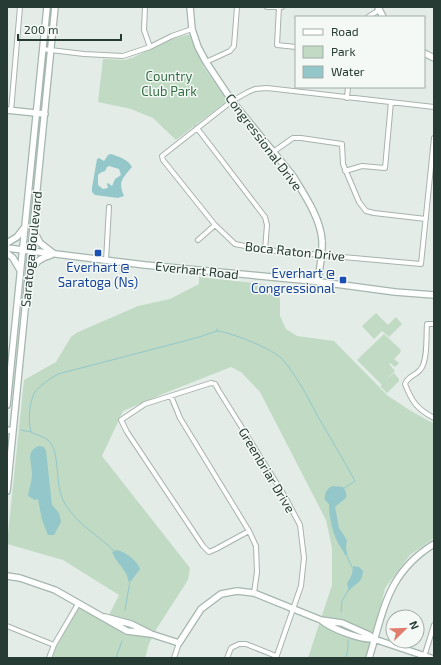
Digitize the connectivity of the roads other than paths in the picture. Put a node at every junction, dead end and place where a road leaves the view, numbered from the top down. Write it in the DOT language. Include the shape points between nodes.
graph roads {
  1 [pos="20,7"];
  2 [pos="47,7"];
  3 [pos="55,7"];
  4 [pos="145,7"];
  5 [pos="190,7"];
  6 [pos="236,7"];
  7 [pos="267,7"];
  8 [pos="278,7"];
  9 [pos="282,7"];
  10 [pos="379,8"];
  11 [pos="369,16"];
  12 [pos="192,29"];
  13 [pos="150,47"];
  14 [pos="295,47"];
  15 [pos="42,49"];
  16 [pos="51,50"];
  17 [pos="425,54"];
  18 [pos="434,58"];
  19 [pos="206,62"];
  20 [pos="348,88"];
  21 [pos="348,98"];
  22 [pos="232,101"];
  23 [pos="391,102"];
  24 [pos="434,107"];
  25 [pos="9,110"];
  26 [pos="36,113"];
  27 [pos="45,114"];
  28 [pos="197,128"];
  29 [pos="434,138"];
  30 [pos="273,152"];
  31 [pos="345,171"];
  32 [pos="432,177"];
  33 [pos="109,207"];
  34 [pos="426,218"];
  35 [pos="215,225"];
  36 [pos="25,228"];
  37 [pos="33,229"];
  38 [pos="198,240"];
  39 [pos="7,243"];
  40 [pos="7,248"];
  41 [pos="22,250"];
  42 [pos="265,250"];
  43 [pos="31,251"];
  44 [pos="7,253"];
  45 [pos="55,254"];
  46 [pos="321,254"];
  47 [pos="106,261"];
  48 [pos="20,271"];
  49 [pos="29,273"];
  50 [pos="318,282"];
  51 [pos="434,295"];
  52 [pos="434,324"];
  53 [pos="170,396"];
  54 [pos="7,405"];
  55 [pos="434,418"];
  56 [pos="7,430"];
  57 [pos="14,431"];
  58 [pos="7,491"];
  59 [pos="249,531"];
  60 [pos="434,544"];
  61 [pos="7,576"];
  62 [pos="254,593"];
  63 [pos="78,604"];
  64 [pos="294,609"];
  65 [pos="434,625"];
  66 [pos="7,626"];
  67 [pos="374,639"];
  68 [pos="179,643"];
  69 [pos="54,645"];
  70 [pos="276,657"];
  71 [pos="424,657"];
  72 [pos="49,658"];
  73 [pos="174,658"];
  74 [pos="227,658"];
  75 [pos="369,658"];
  76 [pos="431,658"];
  1 -- 25 [label="street"];
  2 -- 15 [label="main road, Saratoga Boulevard"];
  3 -- 16 [label="main road, Saratoga Boulevard"];
  4 -- 13 [label="street" via="144,30"];
  5 -- 12 [label="main road, Congressional Drive"];
  6 -- 19 [label="street" via="234,46 230,51"];
  7 -- 8 [label="street"];
  8 -- 9 [label="street"];
  8 -- 14 [label="street" via="277,46"];
  10 -- 11 [label="street"];
  12 -- 13 [label="street"];
  12 -- 19 [label="main road, Congressional Drive"];
  13 -- 16 [label="street" via="123,56"];
  15 -- 16 [label="street"];
  15 -- 26 [label="main road, Saratoga Boulevard"];
  16 -- 27 [label="main road, Saratoga Boulevard"];
  17 -- 18 [label="main road"];
  19 -- 22 [label="main road, Congressional Drive"];
  20 -- 21 [label="street"];
  21 -- 22 [label="street" via="267,88 255,89"];
  21 -- 23 [label="street"];
  22 -- 28 [label="street"];
  22 -- 30 [label="main road, Congressional Drive"];
  23 -- 24 [label="street"];
  23 -- 31 [label="street" via="385,168 362,166"];
  25 -- 26 [label="main road"];
  26 -- 27 [label="main road"];
  26 -- 36 [label="main road, Saratoga Boulevard"];
  27 -- 37 [label="main road, Saratoga Boulevard"];
  28 -- 35 [label="street, Boca Raton Drive" via="162,156"];
  28 -- 42 [label="street" via="265,217"];
  29 -- 32 [label="street"];
  30 -- 31 [label="street" via="293,138 342,144 341,155"];
  30 -- 46 [label="main road, Congressional Drive" via="297,183 317,220 321,231"];
  31 -- 34 [label="street" via="359,202 366,211"];
  32 -- 34 [label="street"];
  33 -- 47 [label="street"];
  34 -- 46 [label="street, Boca Raton Drive" via="421,264"];
  35 -- 38 [label="street"];
  35 -- 42 [label="street, Boca Raton Drive" via="234,244"];
  36 -- 39 [label="main road"];
  36 -- 41 [label="main road, Saratoga Boulevard"];
  37 -- 43 [label="main road, Saratoga Boulevard"];
  37 -- 45 [label="main road" via="40,243"];
  40 -- 41 [label="main road, Everhart Road"];
  41 -- 43 [label="main road, Everhart Road"];
  41 -- 48 [label="main road, Saratoga Boulevard"];
  42 -- 46 [label="street, Boca Raton Drive"];
  43 -- 45 [label="main road, Everhart Road"];
  43 -- 49 [label="main road, Saratoga Boulevard"];
  44 -- 48 [label="main road"];
  45 -- 47 [label="main road, Everhart Road"];
  45 -- 49 [label="main road" via="39,260"];
  46 -- 50 [label="main road, Congressional Drive"];
  47 -- 50 [label="main road, Everhart Road"];
  48 -- 54 [label="main road, Saratoga Boulevard"];
  49 -- 57 [label="main road, Saratoga Boulevard"];
  50 -- 51 [label="main road, Everhart Road"];
  52 -- 55 [label="street" via="427,324 425,363 421,369 406,379 405,384 410,397 421,411"];
  53 -- 59 [label="street" via="180,418"];
  53 -- 59 [label="street, Greenbriar Drive" via="145,404 121,420 127,432 198,540 209,552"];
  53 -- 64 [label="street, Greenbriar Drive" via="215,384 284,495 300,525 304,558 301,586"];
  56 -- 57 [label="main road"];
  57 -- 58 [label="main road, Saratoga Boulevard"];
  59 -- 62 [label="street" via="256,546 257,572"];
  60 -- 67 [label="main road" via="409,563 394,583"];
  61 -- 63 [label="main road" via="55,590"];
  62 -- 64 [label="main road"];
  62 -- 68 [label="main road" via="237,591 221,594 201,610"];
  63 -- 68 [label="main road" via="127,631 151,634"];
  63 -- 69 [label="street"];
  64 -- 67 [label="main road" via="339,630 369,640"];
  64 -- 70 [label="street, Greenbriar Drive"];
  65 -- 71 [label="street"];
  66 -- 69 [label="street"];
  67 -- 71 [label="main road"];
  67 -- 75 [label="main road"];
  68 -- 73 [label="street"];
  69 -- 72 [label="street"];
  70 -- 74 [label="street" via="246,644 240,644 231,648"];
  71 -- 76 [label="main road"];
}
